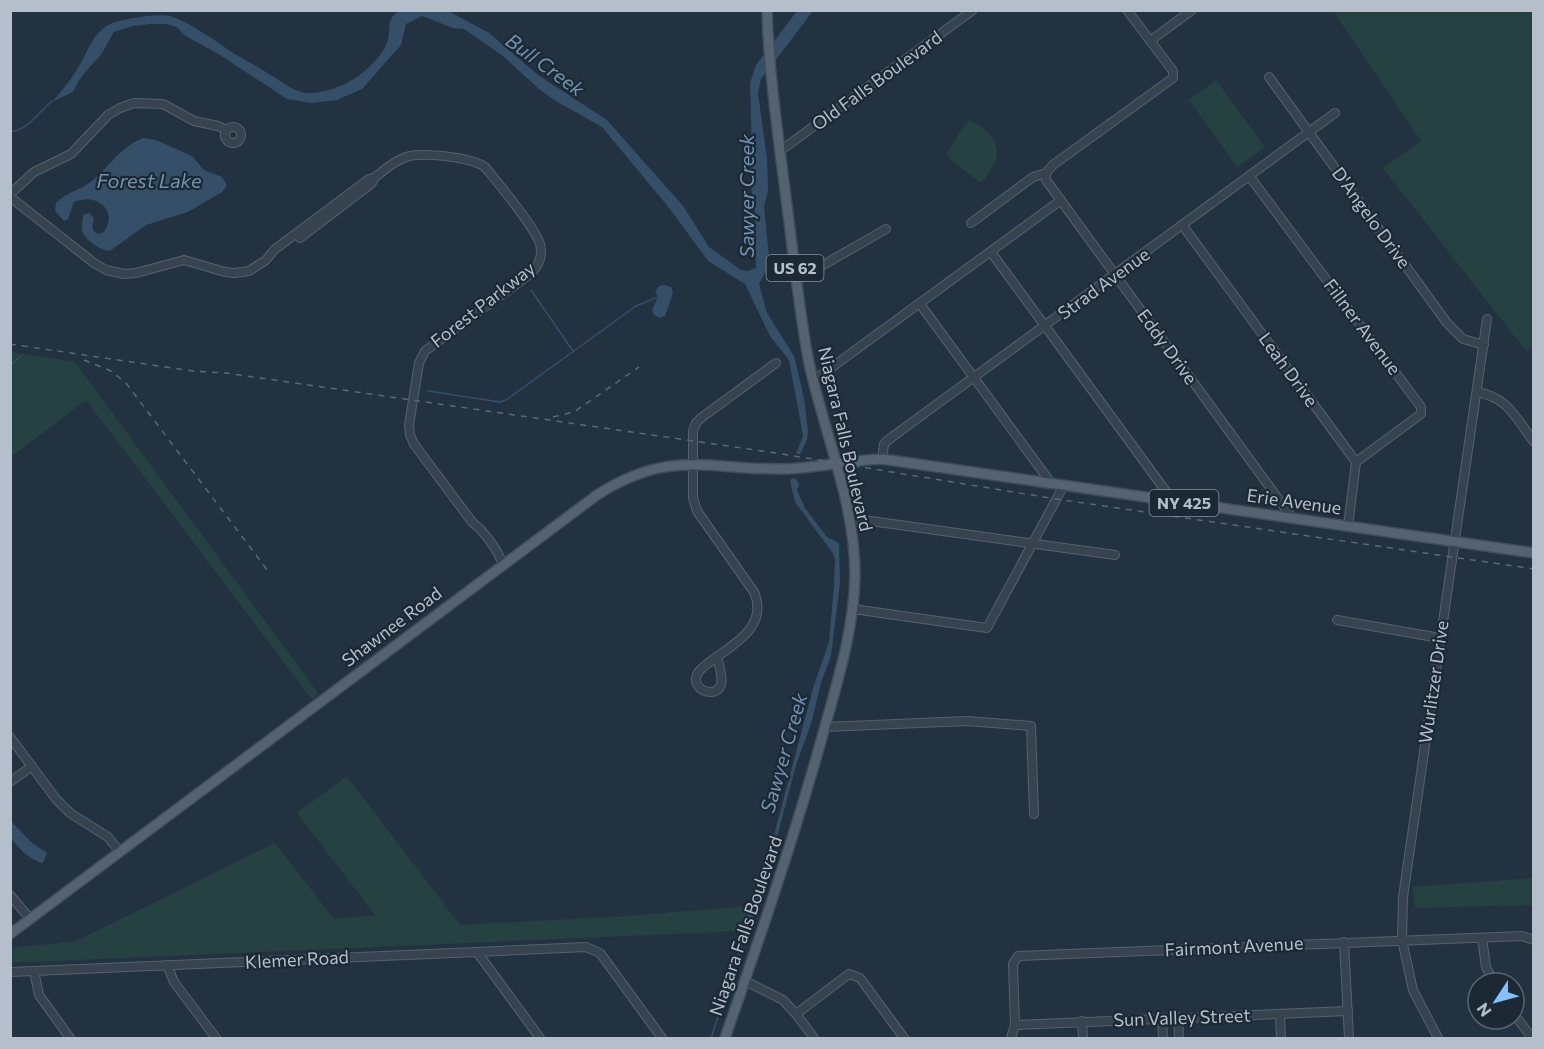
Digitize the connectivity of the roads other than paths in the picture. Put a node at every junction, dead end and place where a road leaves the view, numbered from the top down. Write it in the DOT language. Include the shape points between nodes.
graph roads {
  1 [pos="767,10"];
  2 [pos="973,10"];
  3 [pos="1127,10"];
  4 [pos="1192,10"];
  5 [pos="1150,41"];
  6 [pos="1269,77"];
  7 [pos="1335,113"];
  8 [pos="226,130"];
  9 [pos="1310,132"];
  10 [pos="780,151"];
  11 [pos="1046,173"];
  12 [pos="1250,177"];
  13 [pos="10,196"];
  14 [pos="1061,200"];
  15 [pos="971,224"];
  16 [pos="1183,226"];
  17 [pos="886,229"];
  18 [pos="991,252"];
  19 [pos="1115,275"];
  20 [pos="797,280"];
  21 [pos="920,304"];
  22 [pos="1487,319"];
  23 [pos="1044,327"];
  24 [pos="1484,345"];
  25 [pos="776,363"];
  26 [pos="974,378"];
  27 [pos="813,381"];
  28 [pos="1477,392"];
  29 [pos="1533,442"];
  30 [pos="882,459"];
  31 [pos="1356,462"];
  32 [pos="835,463"];
  33 [pos="692,464"];
  34 [pos="1052,483"];
  35 [pos="1064,485"];
  36 [pos="1173,501"];
  37 [pos="849,518"];
  38 [pos="1293,519"];
  39 [pos="1348,526"];
  40 [pos="1454,543"];
  41 [pos="1032,544"];
  42 [pos="1533,553"];
  43 [pos="1115,555"];
  44 [pos="503,565"];
  45 [pos="853,609"];
  46 [pos="1337,620"];
  47 [pos="1440,638"];
  48 [pos="717,656"];
  49 [pos="825,727"];
  50 [pos="10,737"];
  51 [pos="32,766"];
  52 [pos="10,782"];
  53 [pos="1034,814"];
  54 [pos="119,851"];
  55 [pos="10,896"];
  56 [pos="30,919"];
  57 [pos="10,934"];
  58 [pos="1482,938"];
  59 [pos="1402,940"];
  60 [pos="1533,940"];
  61 [pos="1344,942"];
  62 [pos="477,952"];
  63 [pos="167,965"];
  64 [pos="34,971"];
  65 [pos="1488,971"];
  66 [pos="10,972"];
  67 [pos="745,981"];
  68 [pos="1348,1011"];
  69 [pos="796,1014"];
  70 [pos="1280,1014"];
  71 [pos="1178,1017"];
  72 [pos="1162,1018"];
  73 [pos="1082,1022"];
  74 [pos="1015,1025"];
  75 [pos="70,1038"];
  76 [pos="216,1038"];
  77 [pos="540,1038"];
  78 [pos="662,1038"];
  79 [pos="725,1038"];
  80 [pos="814,1038"];
  81 [pos="904,1038"];
  82 [pos="1011,1038"];
  83 [pos="1083,1038"];
  84 [pos="1163,1038"];
  85 [pos="1179,1038"];
  86 [pos="1281,1038"];
  87 [pos="1350,1038"];
  88 [pos="1438,1038"];
  1 -- 10 [label="main road, Niagara Falls Boulevard / US 62"];
  2 -- 10 [label="street, Old Falls Boulevard"];
  3 -- 5 [label="street"];
  4 -- 5 [label="street"];
  5 -- 11 [label="street" via="1173,71 1173,78"];
  6 -- 9 [label="street, D'Angelo Drive"];
  7 -- 9 [label="street, Strad Avenue"];
  8 -- 13 [label="street" via="194,121 163,104 134,103 108,116 71,154 34,171"];
  9 -- 12 [label="street, Strad Avenue"];
  9 -- 24 [label="street, D'Angelo Drive" via="1447,324 1463,339"];
  10 -- 20 [label="main road, Niagara Falls Boulevard / US 62"];
  11 -- 14 [label="street, Eddy Drive" via="1046,180"];
  11 -- 15 [label="street" via="1033,177"];
  12 -- 16 [label="street, Strad Avenue"];
  12 -- 31 [label="street, Fillner Avenue" via="1420,407 1421,414"];
  13 -- 44 [label="street, Forest Parkway" via="106,270 136,273 184,260 242,273 266,260 274,250 396,161 409,156 464,158 485,167 535,233 540,257 536,268 428,347 419,363 409,425 414,444"];
  14 -- 18 [label="street"];
  14 -- 19 [label="street, Eddy Drive"];
  16 -- 19 [label="street, Strad Avenue"];
  16 -- 31 [label="street, Leah Drive"];
  17 -- 20 [label="street"];
  18 -- 21 [label="street"];
  18 -- 23 [label="street"];
  19 -- 23 [label="street, Strad Avenue"];
  19 -- 38 [label="street, Eddy Drive"];
  20 -- 27 [label="main road, Niagara Falls Boulevard / US 62"];
  21 -- 26 [label="street"];
  21 -- 27 [label="street"];
  22 -- 24 [label="street, Wurlitzer Drive"];
  23 -- 26 [label="street, Strad Avenue"];
  23 -- 36 [label="street"];
  24 -- 28 [label="street, Wurlitzer Drive"];
  25 -- 33 [label="street" via="696,423"];
  26 -- 30 [label="street, Strad Avenue" via="884,444"];
  26 -- 34 [label="street"];
  27 -- 32 [label="main road, Niagara Falls Boulevard / US 62"];
  28 -- 29 [label="street" via="1506,404"];
  28 -- 40 [label="street, Wurlitzer Drive"];
  30 -- 32 [label="main road, Erie Avenue / NY 425"];
  30 -- 34 [label="main road, Erie Avenue / NY 425"];
  31 -- 39 [label="street"];
  32 -- 33 [label="main road, Shawnee Road / NY 425" via="782,469"];
  32 -- 37 [label="main road, Niagara Falls Boulevard / US 62"];
  33 -- 44 [label="main road, Shawnee Road / NY 425" via="648,470 624,479"];
  33 -- 48 [label="street" via="697,511 758,603 753,627"];
  34 -- 35 [label="main road, Erie Avenue / NY 425"];
  35 -- 36 [label="main road, Erie Avenue / NY 425"];
  35 -- 41 [label="street"];
  36 -- 38 [label="main road, Erie Avenue / NY 425"];
  37 -- 41 [label="street"];
  37 -- 45 [label="main road, Niagara Falls Boulevard / US 62" via="854,557"];
  38 -- 39 [label="main road, Erie Avenue / NY 425"];
  39 -- 40 [label="main road, Erie Avenue / NY 425"];
  40 -- 42 [label="main road, Erie Avenue / NY 425"];
  40 -- 47 [label="street, Wurlitzer Drive"];
  41 -- 43 [label="street"];
  41 -- 45 [label="street" via="987,628"];
  44 -- 54 [label="main road, Shawnee Road / NY 425"];
  45 -- 49 [label="main road, Niagara Falls Boulevard / US 62"];
  46 -- 47 [label="street"];
  47 -- 59 [label="street, Wurlitzer Drive" via="1403,897"];
  48 -- 48 [label="street" via="698,671 696,680 705,691 712,692 722,684"];
  49 -- 53 [label="street" via="967,721 1030,726"];
  49 -- 67 [label="main road, Niagara Falls Boulevard / US 62" via="792,843"];
  50 -- 51 [label="street"];
  51 -- 52 [label="street"];
  51 -- 54 [label="street" via="70,813 102,832"];
  54 -- 56 [label="main road, Shawnee Road / NY 425"];
  55 -- 56 [label="street"];
  56 -- 57 [label="main road, Shawnee Road / NY 425"];
  58 -- 59 [label="street, Fairmont Avenue"];
  58 -- 60 [label="street, Fairmont Avenue" via="1522,936"];
  58 -- 65 [label="street"];
  59 -- 61 [label="street, Fairmont Avenue"];
  59 -- 88 [label="street, Wurlitzer Drive" via="1413,990"];
  61 -- 68 [label="street"];
  61 -- 74 [label="street, Fairmont Avenue" via="1018,957 1013,964"];
  62 -- 63 [label="street, Klemer Road"];
  62 -- 77 [label="street"];
  62 -- 78 [label="street, Klemer Road" via="586,947 600,953"];
  63 -- 64 [label="street, Klemer Road"];
  63 -- 76 [label="street" via="174,982"];
  64 -- 66 [label="street, Klemer Road"];
  64 -- 75 [label="street" via="39,995"];
  67 -- 69 [label="street" via="783,1000"];
  67 -- 79 [label="main road, Niagara Falls Boulevard / US 62"];
  68 -- 70 [label="street, Sun Valley Street"];
  68 -- 87 [label="street"];
  69 -- 80 [label="street"];
  69 -- 81 [label="street" via="849,974 860,978"];
  70 -- 71 [label="street, Sun Valley Street"];
  70 -- 86 [label="street"];
  71 -- 72 [label="street, Sun Valley Street"];
  71 -- 85 [label="street"];
  72 -- 73 [label="street, Sun Valley Street"];
  72 -- 84 [label="street"];
  73 -- 74 [label="street, Sun Valley Street"];
  73 -- 83 [label="street"];
  74 -- 82 [label="street, Fairmont Avenue"];
}
